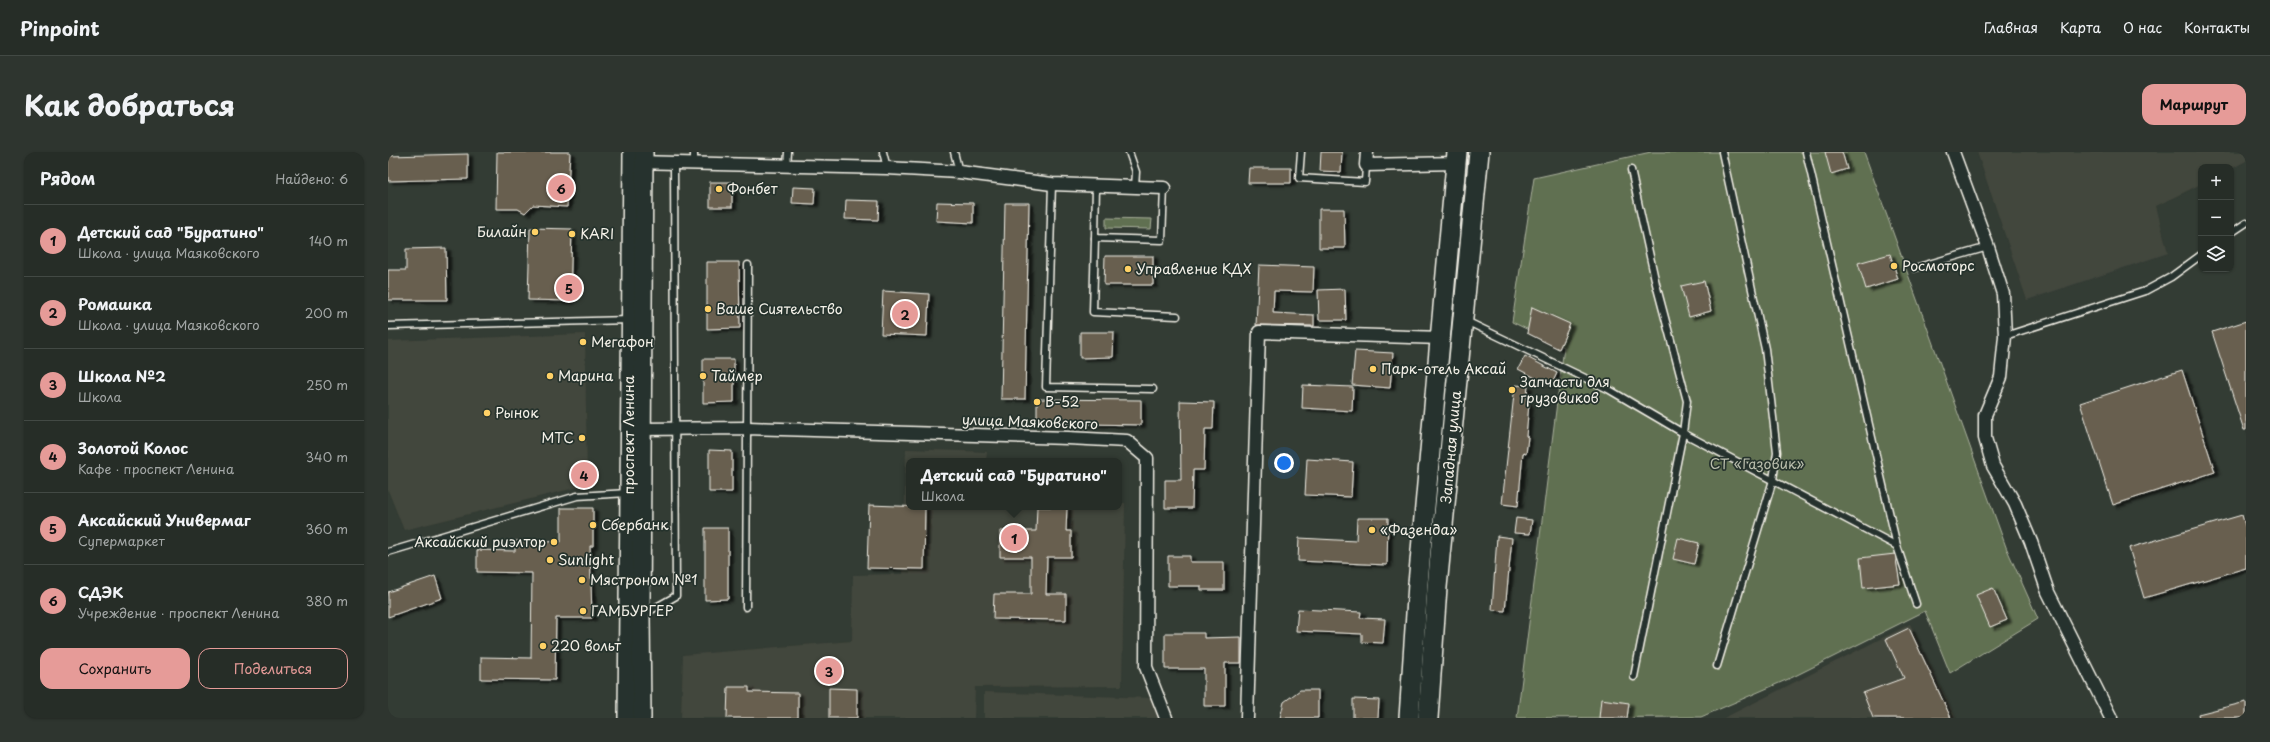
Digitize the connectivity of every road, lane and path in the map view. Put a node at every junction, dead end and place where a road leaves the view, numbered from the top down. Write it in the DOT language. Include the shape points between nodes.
graph roads {
  1 [pos="788,152"];
  2 [pos="883,152"];
  3 [pos="954,152"];
  4 [pos="1129,152"];
  5 [pos="1301,152"];
  6 [pos="1367,152"];
  7 [pos="1479,152"];
  8 [pos="1722,152"];
  9 [pos="1806,152"];
  10 [pos="1953,152"];
  11 [pos="638,157"];
  12 [pos="1422,157"];
  13 [pos="1457,157"];
  14 [pos="694,158"];
  15 [pos="674,163"];
  16 [pos="1366,165"];
  17 [pos="787,166"];
  18 [pos="887,168"];
  19 [pos="1631,170"];
  20 [pos="959,172"];
  21 [pos="1052,184"];
  22 [pos="1096,185"];
  23 [pos="1134,187"];
  24 [pos="1164,188"];
  25 [pos="2246,223"];
  26 [pos="2234,232"];
  27 [pos="1095,238"];
  28 [pos="1988,247"];
  29 [pos="2198,257"];
  30 [pos="748,265"];
  31 [pos="1915,268"];
  32 [pos="1177,316"];
  33 [pos="1462,319"];
  34 [pos="636,320"];
  35 [pos="388,326"];
  36 [pos="2005,336"];
  37 [pos="1441,338"];
  38 [pos="1152,389"];
  39 [pos="676,428"];
  40 [pos="748,428"];
  41 [pos="642,429"];
  42 [pos="1682,433"];
  43 [pos="1773,480"];
  44 [pos="628,493"];
  45 [pos="1897,546"];
  46 [pos="388,552"];
  47 [pos="1916,604"];
  48 [pos="746,607"];
  49 [pos="641,615"];
  50 [pos="1717,666"];
  51 [pos="1634,677"];
  52 [pos="628,718"];
  53 [pos="642,718"];
  54 [pos="1166,718"];
  55 [pos="1247,718"];
  56 [pos="1409,718"];
  57 [pos="1428,718"];
  58 [pos="2111,718"];
  1 -- 17 [label="lane"];
  2 -- 18 [label="lane"];
  3 -- 20 [label="lane"];
  4 -- 23 [label="lane" via="1136,172"];
  5 -- 16 [label="lane" via="1298,178 1365,182"];
  6 -- 16 [label="street"];
  7 -- 33 [label="main road, Западная улица"];
  8 -- 43 [label="lane" via="1765,349 1777,452"];
  9 -- 45 [label="lane"];
  10 -- 28 [label="street"];
  11 -- 15 [label="street"];
  11 -- 34 [label="main road, проспект Ленина"];
  12 -- 13 [label="street"];
  12 -- 16 [label="street"];
  13 -- 37 [label="main road, Западная улица"];
  14 -- 15 [label="street"];
  14 -- 17 [label="street"];
  15 -- 39 [label="lane"];
  17 -- 18 [label="street"];
  18 -- 20 [label="street"];
  19 -- 42 [label="lane" via="1656,284 1687,402"];
  20 -- 21 [label="street"];
  21 -- 22 [label="street"];
  21 -- 38 [label="lane" via="1046,387"];
  22 -- 23 [label="street"];
  22 -- 27 [label="lane"];
  23 -- 24 [label="street"];
  24 -- 27 [label="lane" via="1162,240"];
  25 -- 26 [label="lane"];
  27 -- 32 [label="lane" via="1093,312"];
  28 -- 31 [label="lane"];
  28 -- 36 [label="street" via="2003,294"];
  29 -- 36 [label="lane" via="2171,277 2145,291"];
  30 -- 40 [label="lane"];
  33 -- 42 [label="lane" via="1608,389"];
  33 -- 57 [label="main road, Западная улица" via="1437,587"];
  34 -- 35 [label="lane"];
  34 -- 41 [label="main road, проспект Ленина"];
  34 -- 44 [label="main road, проспект Ленина"];
  36 -- 58 [label="street" via="2001,377 1985,415 1985,438 1993,466 2015,504 2048,592"];
  37 -- 55 [label="street" via="1259,332"];
  37 -- 56 [label="main road, Западная улица" via="1418,584"];
  39 -- 40 [label="street, улица Маяковского"];
  39 -- 41 [label="street, улица Маяковского"];
  39 -- 49 [label="lane" via="676,596"];
  40 -- 48 [label="lane"];
  40 -- 54 [label="street, улица Маяковского" via="1127,441 1147,458 1146,667"];
  41 -- 49 [label="main road, проспект Ленина"];
  42 -- 43 [label="lane"];
  42 -- 51 [label="lane"];
  43 -- 45 [label="lane"];
  43 -- 50 [label="lane"];
  44 -- 46 [label="lane" via="577,496"];
  44 -- 52 [label="main road, проспект Ленина"];
  45 -- 47 [label="lane"];
  49 -- 53 [label="main road, проспект Ленина"];
}
